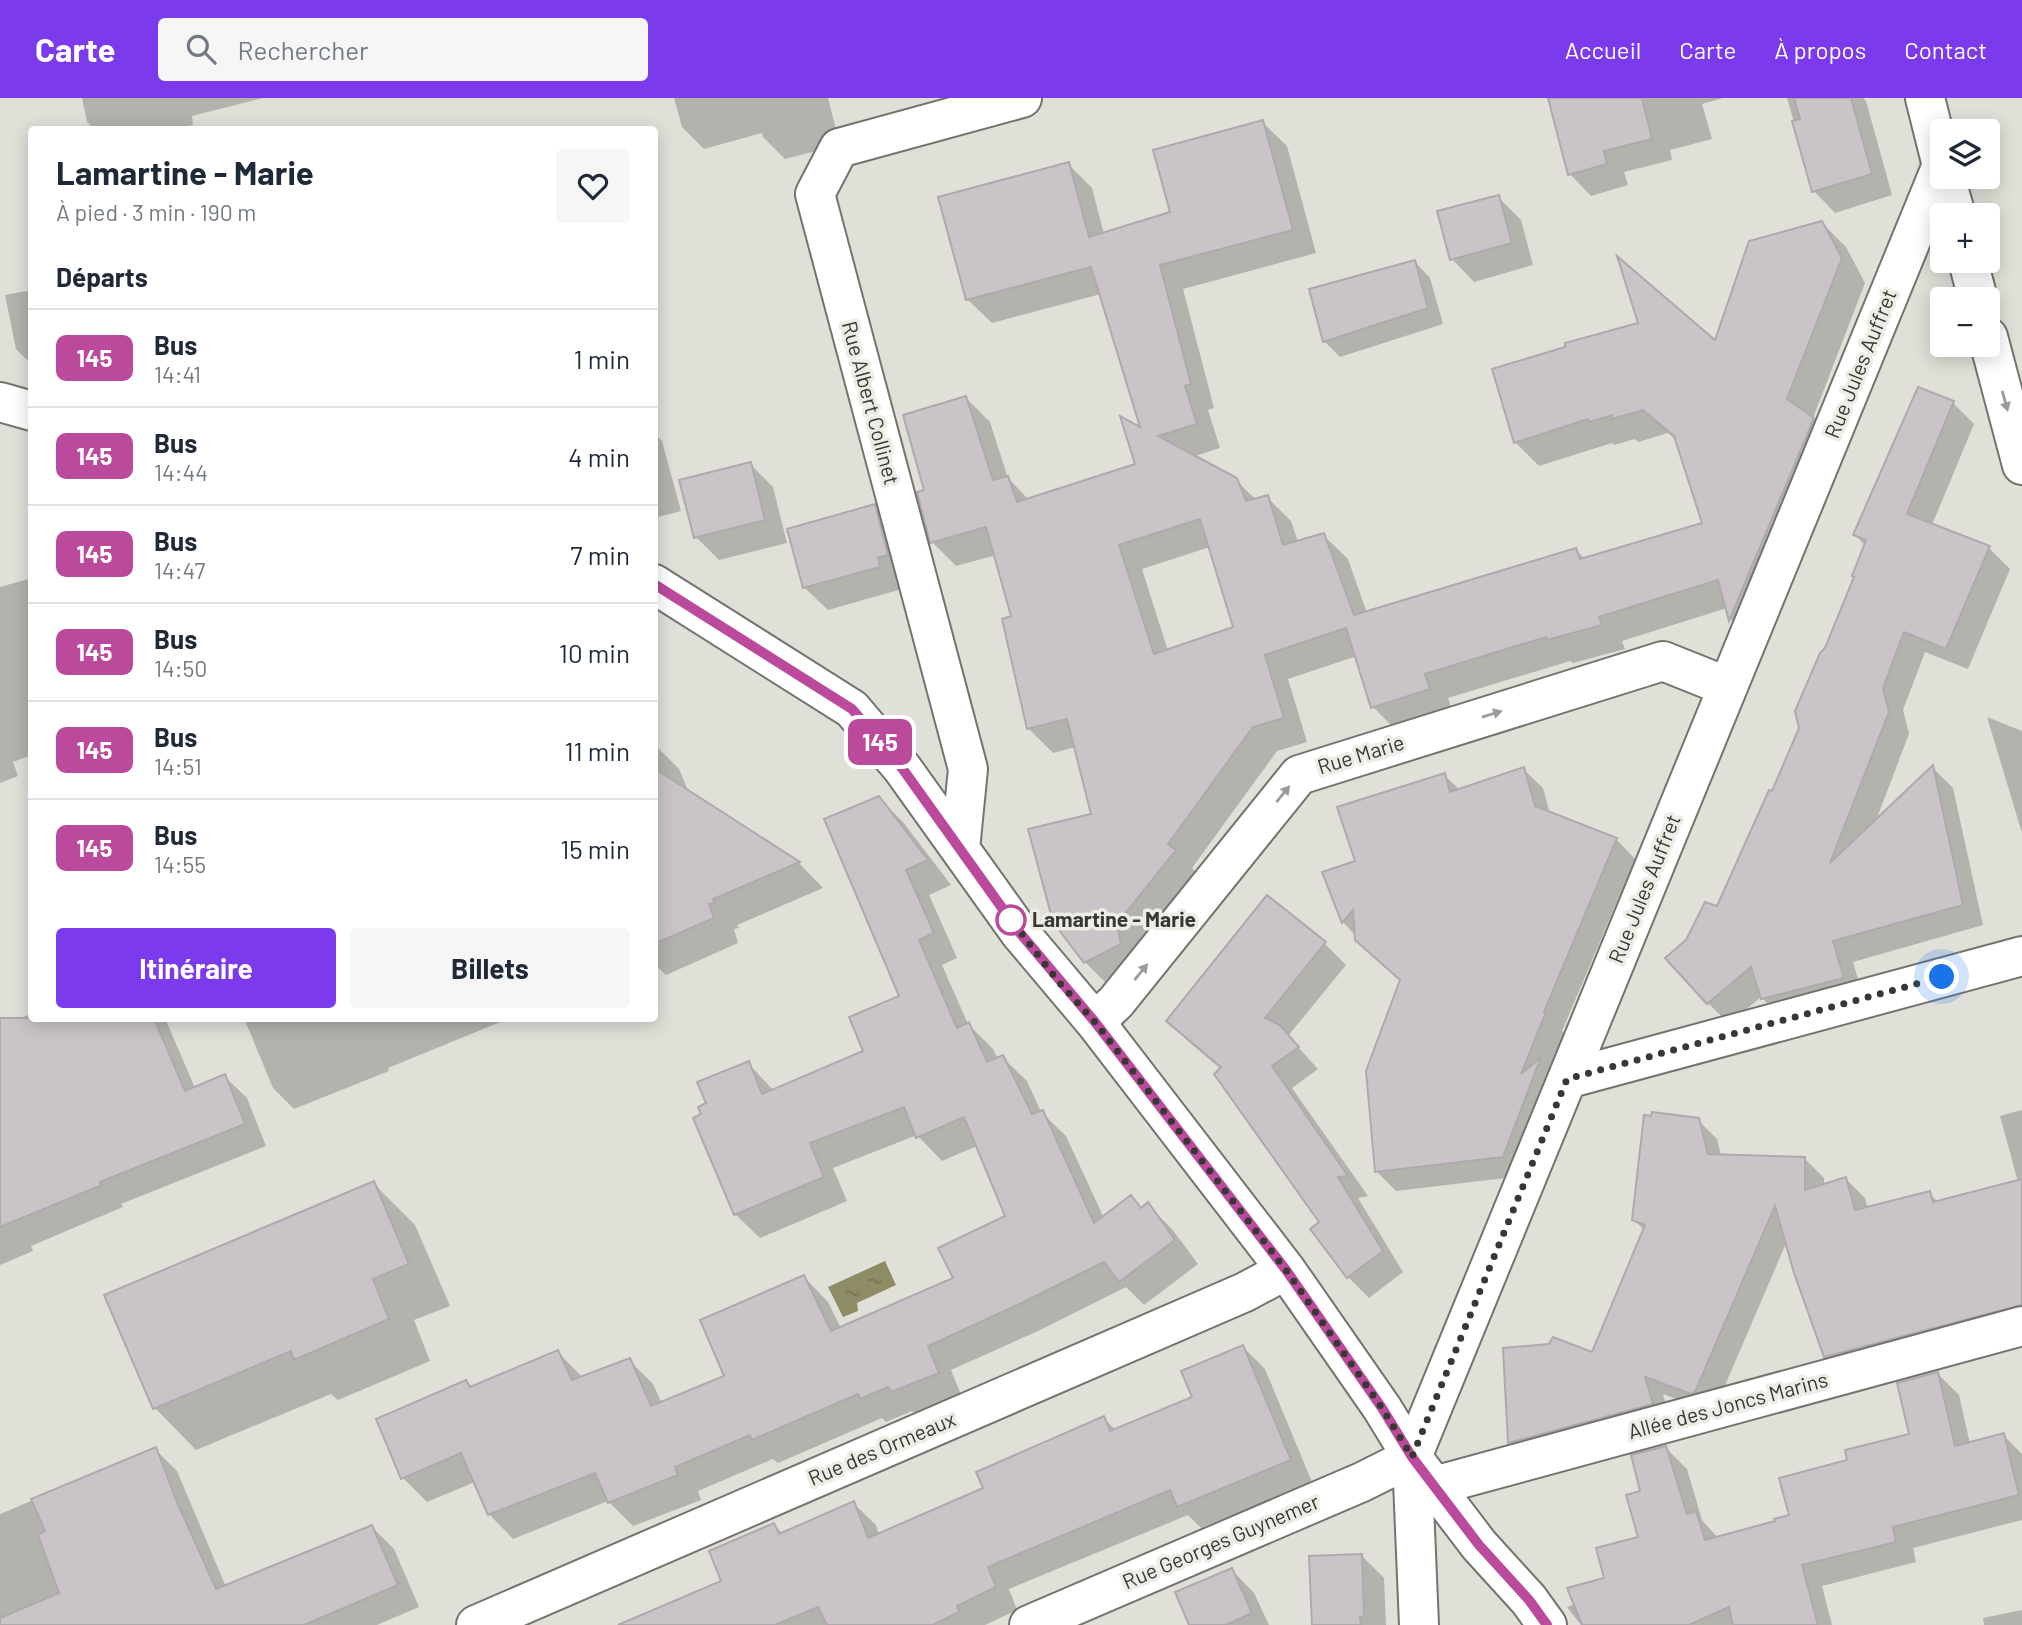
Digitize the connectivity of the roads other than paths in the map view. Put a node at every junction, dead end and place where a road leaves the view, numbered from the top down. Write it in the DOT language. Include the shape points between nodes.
graph roads {
  1 [pos="1022,98"];
  2 [pos="1925,98"];
  3 [pos="1930,119"];
  4 [pos="1932,189"];
  5 [pos="1993,357"];
  6 [pos="0,402"];
  7 [pos="28,410"];
  8 [pos="2022,465"];
  9 [pos="658,587"];
  10 [pos="1728,687"];
  11 [pos="960,849"];
  12 [pos="2022,956"];
  13 [pos="1095,1022"];
  14 [pos="1567,1079"];
  15 [pos="1286,1270"];
  16 [pos="2022,1326"];
  17 [pos="1423,1472"];
  18 [pos="476,1625"];
  19 [pos="1029,1625"];
  20 [pos="1419,1625"];
  21 [pos="1547,1625"];
  1 -- 11 [label="street, Rue Albert Collinet" via="839,148 815,194 968,769"];
  2 -- 3 [label="street"];
  4 -- 10 [label="street, Rue Jules Auffret"];
  5 -- 8 [label="street, one-way"];
  6 -- 7 [label="street"];
  9 -- 11 [label="street" via="852,709 902,768"];
  13 -- 10 [label="street, Rue Marie, one-way" via="1116,1002 1298,775 1663,661"];
  10 -- 14 [label="street, Rue Jules Auffret"];
  11 -- 13 [label="street" via="1020,933"];
  12 -- 14 [label="street"];
  13 -- 15 [label="street"];
  14 -- 17 [label="street, Rue Jules Auffret"];
  15 -- 17 [label="street"];
  15 -- 18 [label="street, Rue des Ormeaux" via="1220,1303"];
  16 -- 17 [label="street, Allée des Joncs Marins"];
  17 -- 19 [label="street, Rue Georges Guynemer" via="1362,1482"];
  17 -- 20 [label="street, Rue Jules Auffret"];
  17 -- 21 [label="street"];
}
